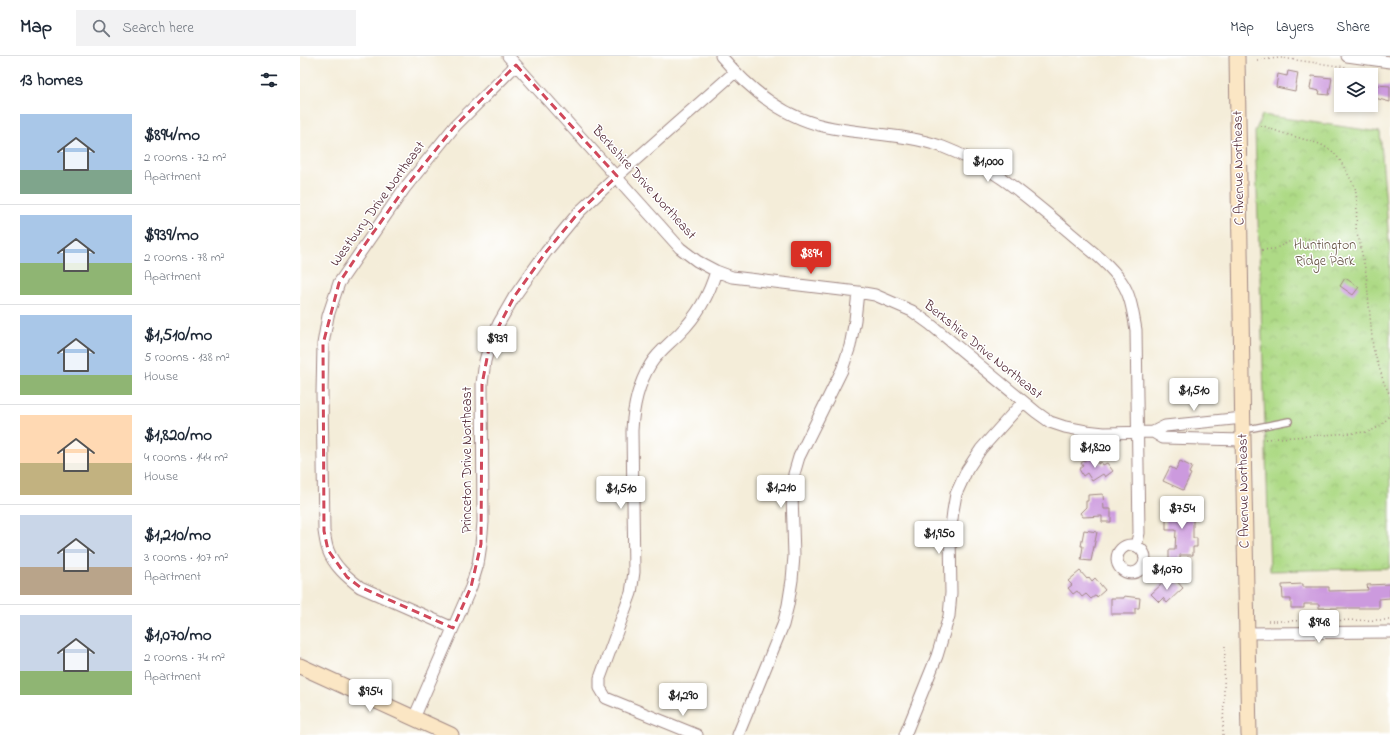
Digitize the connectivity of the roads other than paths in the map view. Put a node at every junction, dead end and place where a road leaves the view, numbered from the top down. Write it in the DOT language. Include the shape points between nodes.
graph roads {
  1 [pos="508,56"];
  2 [pos="721,56"];
  3 [pos="1237,56"];
  4 [pos="1347,62"];
  5 [pos="1390,62"];
  6 [pos="516,65"];
  7 [pos="735,72"];
  8 [pos="617,176"];
  9 [pos="716,271"];
  10 [pos="858,292"];
  11 [pos="1023,402"];
  12 [pos="1289,421"];
  13 [pos="1243,429"];
  14 [pos="1136,432"];
  15 [pos="1153,432"];
  16 [pos="1136,546"];
  17 [pos="453,628"];
  18 [pos="1390,632"];
  19 [pos="1248,633"];
  20 [pos="300,666"];
  21 [pos="414,718"];
  22 [pos="451,735"];
  23 [pos="697,735"];
  24 [pos="738,735"];
  25 [pos="905,735"];
  26 [pos="1249,735"];
  1 -- 6 [label="street, Berkshire Drive Northeast"];
  2 -- 7 [label="street"];
  3 -- 13 [label="street, C Avenue Northeast"];
  4 -- 5 [label="street"];
  6 -- 8 [label="street, Berkshire Drive Northeast"];
  6 -- 17 [label="street, Westbury Drive Northeast" via="455,126 404,189 361,250 339,283 328,316 323,344 324,531 328,550 346,577 360,587"];
  7 -- 8 [label="street, Princeton Drive Northeast"];
  7 -- 14 [label="street" via="785,112 809,122 832,128 909,138 943,147 979,163 1008,182 1106,263 1122,282 1132,305 1136,330"];
  8 -- 9 [label="street, Berkshire Drive Northeast" via="680,248"];
  8 -- 17 [label="street, Princeton Drive Northeast" via="579,212 546,252 498,323 490,343 482,384 481,544 471,587"];
  9 -- 10 [label="street, Berkshire Drive Northeast" via="732,277"];
  9 -- 23 [label="street" via="711,288 694,318 650,365 637,396 632,431 633,579 631,593 600,678 600,688 606,698"];
  10 -- 11 [label="street, Berkshire Drive Northeast" via="875,295 912,311"];
  10 -- 24 [label="street" via="850,346 842,370 802,450 794,474 794,556 783,625"];
  11 -- 14 [label="street, Berkshire Drive Northeast" via="1050,422 1065,427 1104,433"];
  11 -- 25 [label="street" via="981,449 966,470 956,494 950,535 949,616 937,656"];
  12 -- 13 [label="lane"];
  13 -- 15 [label="street, Berkshire Drive Northeast" via="1165,426"];
  13 -- 15 [label="street" via="1163,438"];
  13 -- 19 [label="street, C Avenue Northeast"];
  14 -- 15 [label="street, Berkshire Drive Northeast"];
  14 -- 16 [label="street" via="1139,533"];
  17 -- 21 [label="street, Princeton Drive Northeast"];
  18 -- 19 [label="street"];
  19 -- 26 [label="street, C Avenue Northeast"];
  20 -- 21 [label="street"];
  21 -- 22 [label="street"];
}
